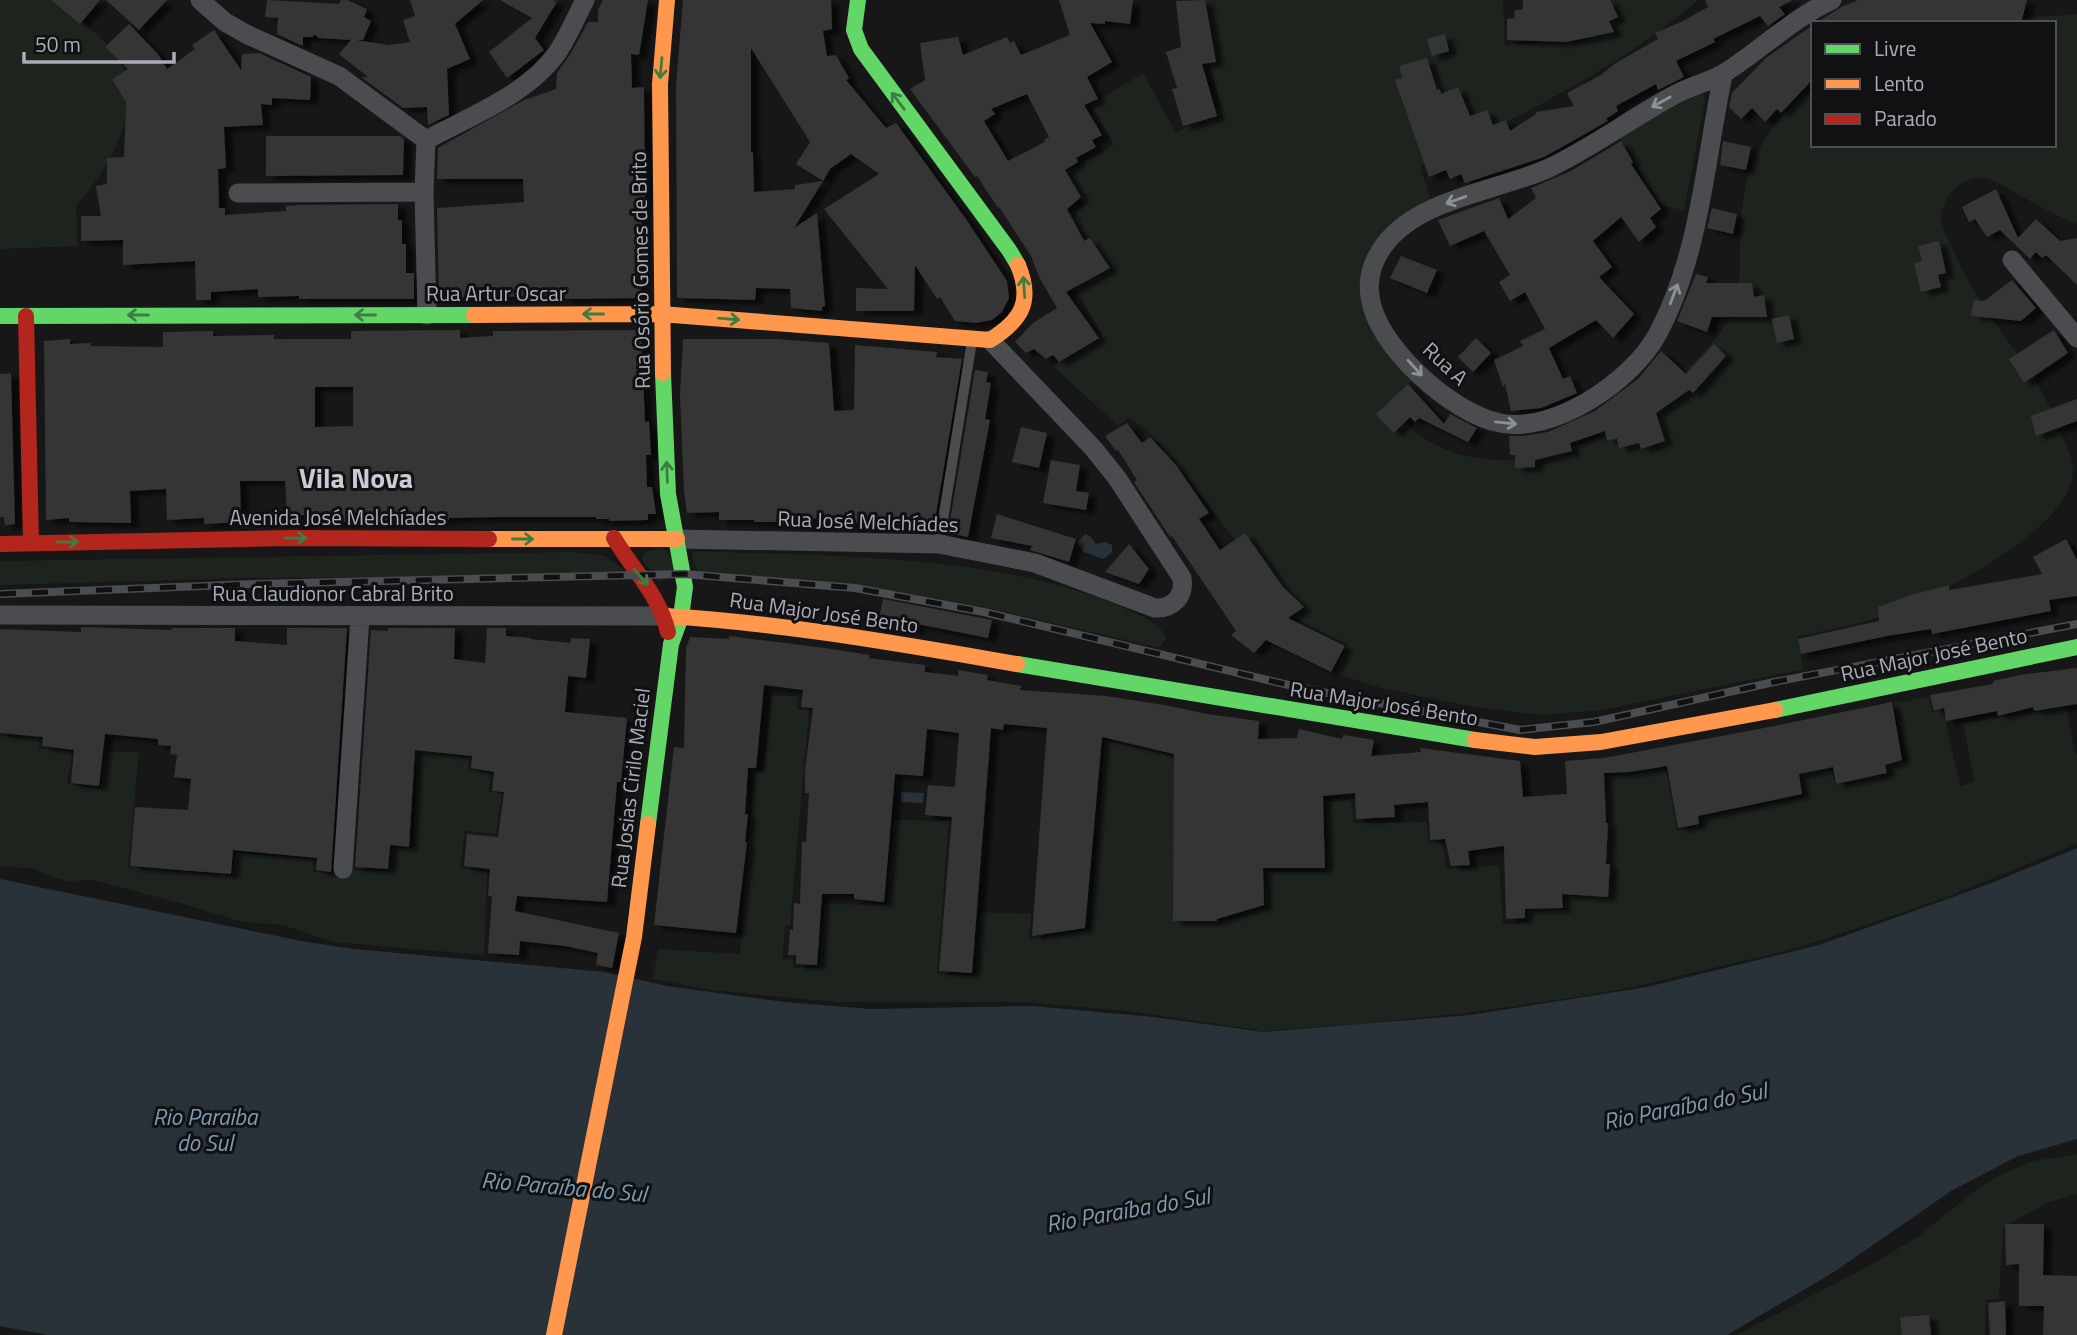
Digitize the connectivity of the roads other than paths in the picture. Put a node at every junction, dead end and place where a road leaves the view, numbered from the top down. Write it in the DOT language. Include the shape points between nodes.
graph roads {
  1 [pos="200,0"];
  2 [pos="585,0"];
  3 [pos="667,0"];
  4 [pos="858,0"];
  5 [pos="1832,0"];
  6 [pos="1723,75"];
  7 [pos="426,140"];
  8 [pos="238,192"];
  9 [pos="424,192"];
  10 [pos="2012,260"];
  11 [pos="661,314"];
  12 [pos="427,315"];
  13 [pos="0,316"];
  14 [pos="26,316"];
  15 [pos="2077,338"];
  16 [pos="981,340"];
  17 [pos="614,538"];
  18 [pos="677,539"];
  19 [pos="31,543"];
  20 [pos="0,544"];
  21 [pos="939,544"];
  22 [pos="0,615"];
  23 [pos="360,617"];
  24 [pos="673,617"];
  25 [pos="2077,647"];
  26 [pos="343,869"];
  27 [pos="554,1335"];
  1 -- 7 [label="street" via="246,34 339,76"];
  2 -- 7 [label="street" via="557,52 536,75"];
  3 -- 11 [label="street, Rua Osório Gomes de Brito, one-way" via="660,83"];
  16 -- 4 [label="street, one-way" via="1007,330 1019,316 1025,302 1024,276 862,50 854,30"];
  5 -- 6 [label="street, Rua A"];
  6 -- 6 [label="street, Rua A, one-way" via="1688,87 1548,168 1442,205 1394,233 1372,266 1372,308 1394,345 1429,384 1464,410 1511,425 1568,412 1629,371 1656,337 1683,270"];
  7 -- 9 [label="street"];
  8 -- 9 [label="street"];
  9 -- 12 [label="street"];
  10 -- 15 [label="street"];
  11 -- 12 [label="street, Rua Artur Oscar, one-way"];
  11 -- 16 [label="street, Rua Artur Oscar, one-way"];
  18 -- 11 [label="street, Rua Osório Gomes de Brito, one-way" via="668,494"];
  12 -- 14 [label="street, Rua Artur Oscar, one-way"];
  13 -- 14 [label="street, Rua Artur Oscar"];
  14 -- 19 [label="street"];
  16 -- 21 [label="lane"];
  16 -- 21 [label="street, Rua José Melchíades" via="1093,448 1117,478 1182,578 1181,593 1173,604 1159,608 1035,563"];
  17 -- 18 [label="street, Avenida José Melchíades"];
  19 -- 17 [label="street, Avenida José Melchíades, one-way"];
  17 -- 24 [label="street, Rua Josias Cirilo Maciel, one-way" via="629,564"];
  18 -- 21 [label="street, Rua José Melchíades"];
  18 -- 24 [label="street, Rua Josias Cirilo Maciel" via="685,587"];
  19 -- 20 [label="street, Avenida José Melchíades"];
  22 -- 23 [label="street, Rua Claudionor Cabral Brito"];
  23 -- 24 [label="street, Rua Claudionor Cabral Brito"];
  23 -- 26 [label="street"];
  24 -- 25 [label="street, Rua Major José Bento" via="827,632 1457,738 1535,747 1649,735"];
  24 -- 27 [label="street, Rua Josias Cirilo Maciel" via="634,937"];
}
